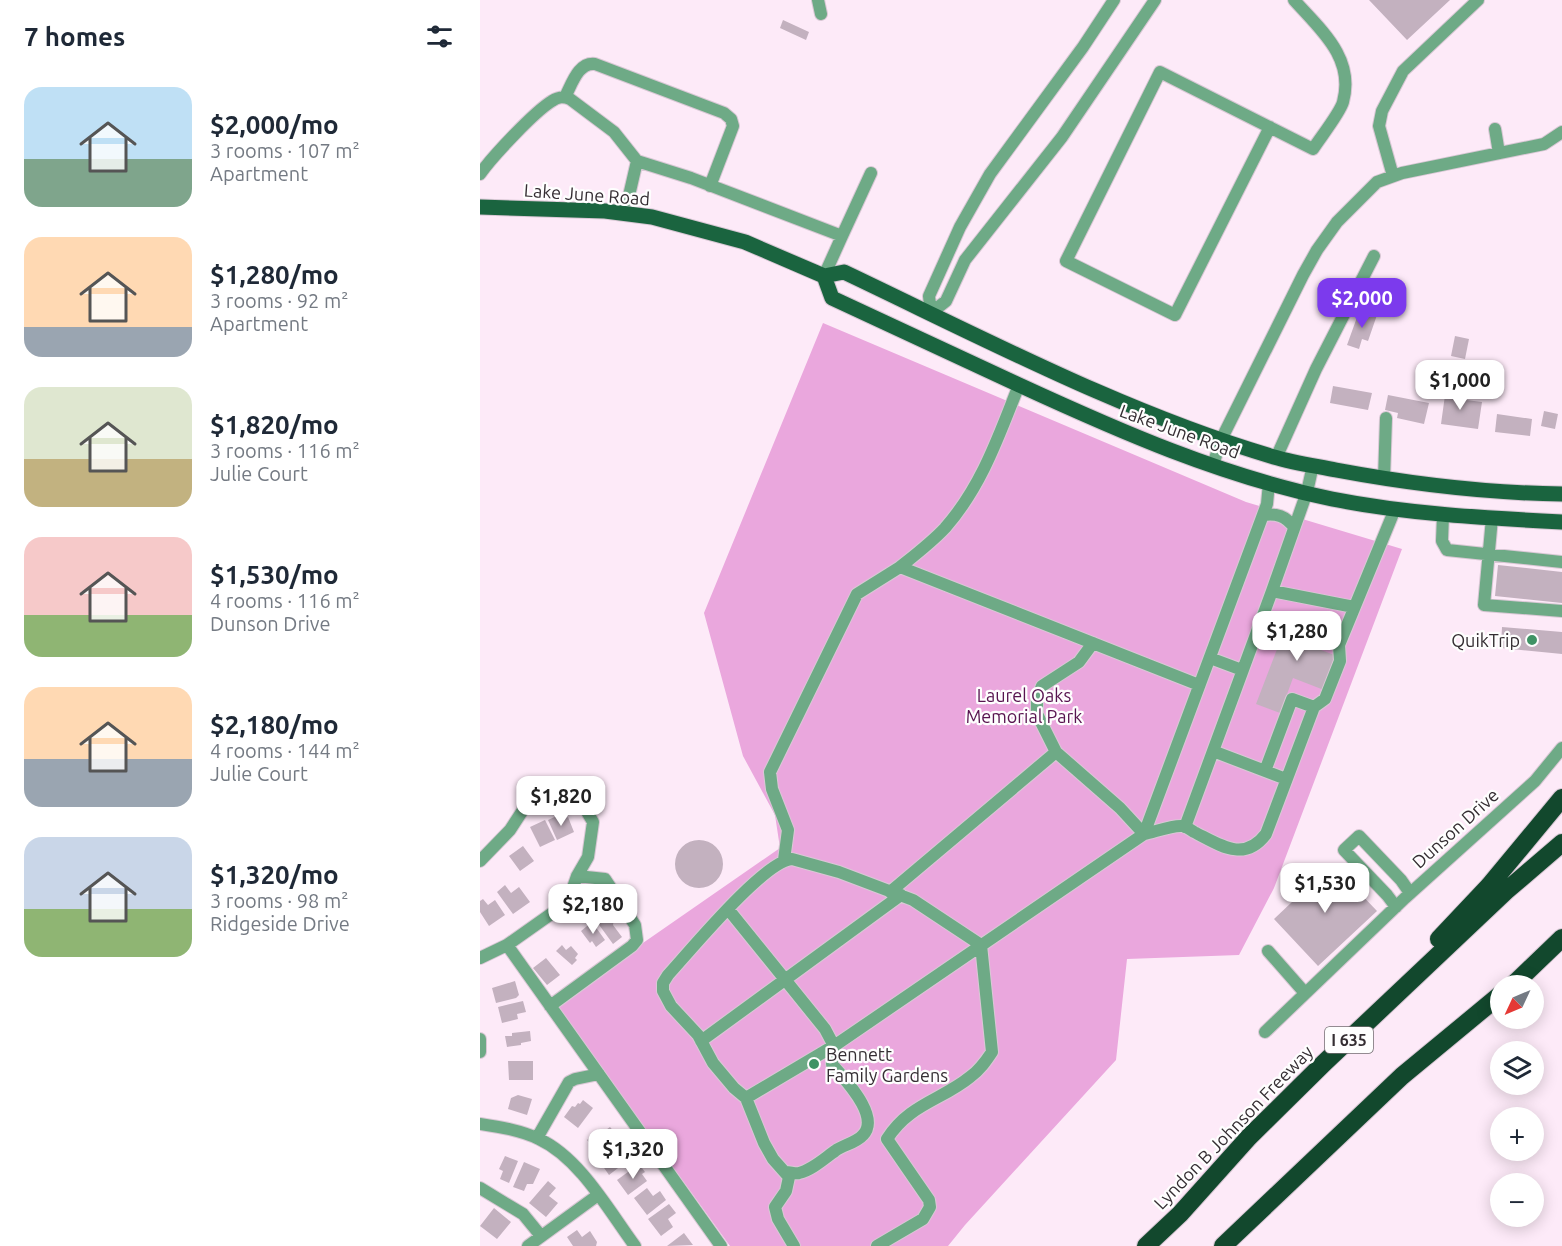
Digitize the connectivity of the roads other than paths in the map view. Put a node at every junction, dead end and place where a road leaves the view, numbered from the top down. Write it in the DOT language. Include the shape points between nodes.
graph roads {
  1 [pos="818,0"];
  2 [pos="1114,0"];
  3 [pos="1155,0"];
  4 [pos="1294,0"];
  5 [pos="1478,0"];
  6 [pos="821,14"];
  7 [pos="565,97"];
  8 [pos="1270,127"];
  9 [pos="1495,129"];
  10 [pos="1562,132"];
  11 [pos="1499,153"];
  12 [pos="637,161"];
  13 [pos="871,173"];
  14 [pos="480,174"];
  15 [pos="1394,176"];
  16 [pos="710,186"];
  17 [pos="628,200"];
  18 [pos="480,207"];
  19 [pos="842,237"];
  20 [pos="1374,256"];
  21 [pos="824,276"];
  22 [pos="931,313"];
  23 [pos="919,338"];
  24 [pos="1019,385"];
  25 [pos="1386,418"];
  26 [pos="1221,440"];
  27 [pos="1276,458"];
  28 [pos="1213,465"];
  29 [pos="1313,465"];
  30 [pos="1384,479"];
  31 [pos="1269,483"];
  32 [pos="1447,487"];
  33 [pos="1307,492"];
  34 [pos="1562,494"];
  35 [pos="1395,509"];
  36 [pos="1443,514"];
  37 [pos="1263,515"];
  38 [pos="1492,518"];
  39 [pos="1562,522"];
  40 [pos="1294,527"];
  41 [pos="1488,555"];
  42 [pos="1562,562"];
  43 [pos="900,567"];
  44 [pos="1272,591"];
  45 [pos="1354,607"];
  46 [pos="1562,611"];
  47 [pos="1093,643"];
  48 [pos="1210,658"];
  49 [pos="1242,670"];
  50 [pos="1199,686"];
  51 [pos="1314,707"];
  52 [pos="1562,748"];
  53 [pos="1213,751"];
  54 [pos="1056,752"];
  55 [pos="1265,771"];
  56 [pos="1286,779"];
  57 [pos="1562,798"];
  58 [pos="1185,827"];
  59 [pos="1144,834"];
  60 [pos="1562,843"];
  61 [pos="784,860"];
  62 [pos="480,861"];
  63 [pos="577,876"];
  64 [pos="895,893"];
  65 [pos="1410,893"];
  66 [pos="1396,907"];
  67 [pos="728,909"];
  68 [pos="1562,938"];
  69 [pos="507,945"];
  70 [pos="981,945"];
  71 [pos="1562,945"];
  72 [pos="1268,951"];
  73 [pos="480,958"];
  74 [pos="1523,975"];
  75 [pos="1524,975"];
  76 [pos="785,978"];
  77 [pos="1305,993"];
  78 [pos="1490,1003"];
  79 [pos="550,1006"];
  80 [pos="1265,1032"];
  81 [pos="480,1039"];
  82 [pos="701,1041"];
  83 [pos="834,1046"];
  84 [pos="480,1052"];
  85 [pos="1323,1063"];
  86 [pos="599,1074"];
  87 [pos="746,1098"];
  88 [pos="480,1124"];
  89 [pos="537,1138"];
  90 [pos="786,1172"];
  91 [pos="480,1188"];
  92 [pos="598,1195"];
  93 [pos="541,1236"];
  94 [pos="528,1246"];
  95 [pos="635,1246"];
  96 [pos="721,1246"];
  97 [pos="794,1246"];
  98 [pos="878,1246"];
  99 [pos="1146,1246"];
  100 [pos="1223,1246"];
  1 -- 6 [label="street"];
  2 -- 22 [label="street" via="990,174 960,227 929,296"];
  3 -- 22 [label="street" via="1062,137 965,260 946,301"];
  4 -- 8 [label="street" via="1329,39 1346,68 1343,104 1313,149"];
  5 -- 15 [label="street" via="1403,71 1382,111 1379,126"];
  7 -- 12 [label="street" via="614,132"];
  7 -- 14 [label="street" via="553,100 536,115"];
  7 -- 16 [label="street" via="588,63 724,113 733,126"];
  8 -- 8 [label="street" via="1175,315 1066,261 1160,72"];
  9 -- 11 [label="street"];
  10 -- 11 [label="street" via="1544,144"];
  11 -- 15 [label="street"];
  12 -- 16 [label="street"];
  12 -- 17 [label="street"];
  13 -- 19 [label="street"];
  15 -- 26 [label="street" via="1377,182 1337,222 1317,250"];
  16 -- 19 [label="street"];
  18 -- 21 [label="main road, Lake June Road" via="605,211 652,217 745,242"];
  19 -- 21 [label="street"];
  20 -- 27 [label="street"];
  21 -- 22 [label="main road, Lake June Road" via="844,272"];
  21 -- 23 [label="main road, Lake June Road" via="832,298"];
  22 -- 23 [label="main road"];
  22 -- 26 [label="main road, Lake June Road" via="1112,397"];
  23 -- 24 [label="main road, Lake June Road"];
  24 -- 28 [label="main road, Lake June Road" via="1153,444"];
  24 -- 43 [label="street" via="988,465 968,500 944,529"];
  25 -- 30 [label="street"];
  26 -- 27 [label="main road, Lake June Road"];
  26 -- 28 [label="street"];
  27 -- 29 [label="main road, Lake June Road"];
  27 -- 31 [label="main road"];
  28 -- 31 [label="main road, Lake June Road"];
  29 -- 30 [label="main road, Lake June Road"];
  29 -- 33 [label="street"];
  30 -- 32 [label="main road, Lake June Road"];
  31 -- 33 [label="main road, Lake June Road"];
  31 -- 37 [label="street"];
  32 -- 34 [label="main road, Lake June Road"];
  32 -- 36 [label="main road"];
  33 -- 35 [label="main road, Lake June Road"];
  33 -- 40 [label="street"];
  35 -- 36 [label="main road, Lake June Road"];
  35 -- 45 [label="street"];
  36 -- 38 [label="main road, Lake June Road"];
  36 -- 41 [label="street" via="1447,550"];
  37 -- 40 [label="street" via="1287,518"];
  37 -- 48 [label="street"];
  38 -- 39 [label="main road, Lake June Road"];
  38 -- 41 [label="street"];
  40 -- 44 [label="street"];
  41 -- 42 [label="street"];
  41 -- 46 [label="street" via="1484,604"];
  43 -- 47 [label="street"];
  43 -- 61 [label="street" via="857,594 770,772 772,789 788,830"];
  44 -- 45 [label="street"];
  44 -- 49 [label="street"];
  45 -- 51 [label="street" via="1325,699"];
  47 -- 50 [label="street"];
  47 -- 54 [label="street" via="1078,662 1042,686 1037,699 1037,714"];
  48 -- 49 [label="street"];
  48 -- 50 [label="street"];
  49 -- 53 [label="street"];
  50 -- 59 [label="street"];
  51 -- 55 [label="street" via="1292,699"];
  51 -- 56 [label="street"];
  52 -- 65 [label="street, Dunson Drive" via="1535,781"];
  53 -- 55 [label="street"];
  53 -- 58 [label="street"];
  54 -- 59 [label="street"];
  54 -- 64 [label="street"];
  55 -- 56 [label="street"];
  56 -- 58 [label="street" via="1266,834 1248,849 1224,847"];
  57 -- 85 [label="highway" via="1489,886"];
  58 -- 59 [label="street"];
  59 -- 70 [label="street"];
  60 -- 85 [label="highway, Lyndon B Johnson Freeway / I 635"];
  61 -- 64 [label="street" via="839,872"];
  61 -- 67 [label="street"];
  62 -- 63 [label="street" via="534,802 572,801 586,810 593,822 588,857"];
  63 -- 69 [label="street" via="568,902"];
  63 -- 79 [label="street" via="604,879 635,925 637,940"];
  64 -- 70 [label="street" via="913,900"];
  64 -- 76 [label="street"];
  65 -- 66 [label="street, Dunson Drive"];
  65 -- 66 [label="street" via="1359,836 1344,850"];
  66 -- 77 [label="street, Dunson Drive"];
  67 -- 76 [label="street"];
  67 -- 82 [label="street" via="663,983 671,1006"];
  68 -- 74 [label="highway"];
  69 -- 73 [label="street"];
  69 -- 79 [label="street"];
  70 -- 83 [label="street"];
  70 -- 98 [label="street" via="992,1052 970,1077 911,1112 887,1139 930,1207 923,1219"];
  71 -- 75 [label="highway"];
  72 -- 77 [label="street"];
  76 -- 82 [label="street"];
  76 -- 83 [label="street"];
  77 -- 80 [label="street, Dunson Drive"];
  78 -- 100 [label="highway" via="1402,1076"];
  79 -- 86 [label="street"];
  81 -- 84 [label="street"];
  82 -- 87 [label="street" via="713,1062"];
  83 -- 87 [label="street"];
  83 -- 90 [label="street" via="832,1064 864,1106 868,1122 865,1134 816,1165 799,1173"];
  85 -- 99 [label="highway, Lyndon B Johnson Freeway / I 635"];
  86 -- 89 [label="street" via="568,1082"];
  86 -- 96 [label="street"];
  87 -- 90 [label="street" via="764,1143"];
  88 -- 89 [label="street"];
  89 -- 92 [label="street" via="565,1156"];
  90 -- 97 [label="street" via="786,1191 775,1207"];
  91 -- 93 [label="street" via="523,1214"];
  92 -- 93 [label="street"];
  92 -- 95 [label="street"];
  93 -- 94 [label="street"];
}
